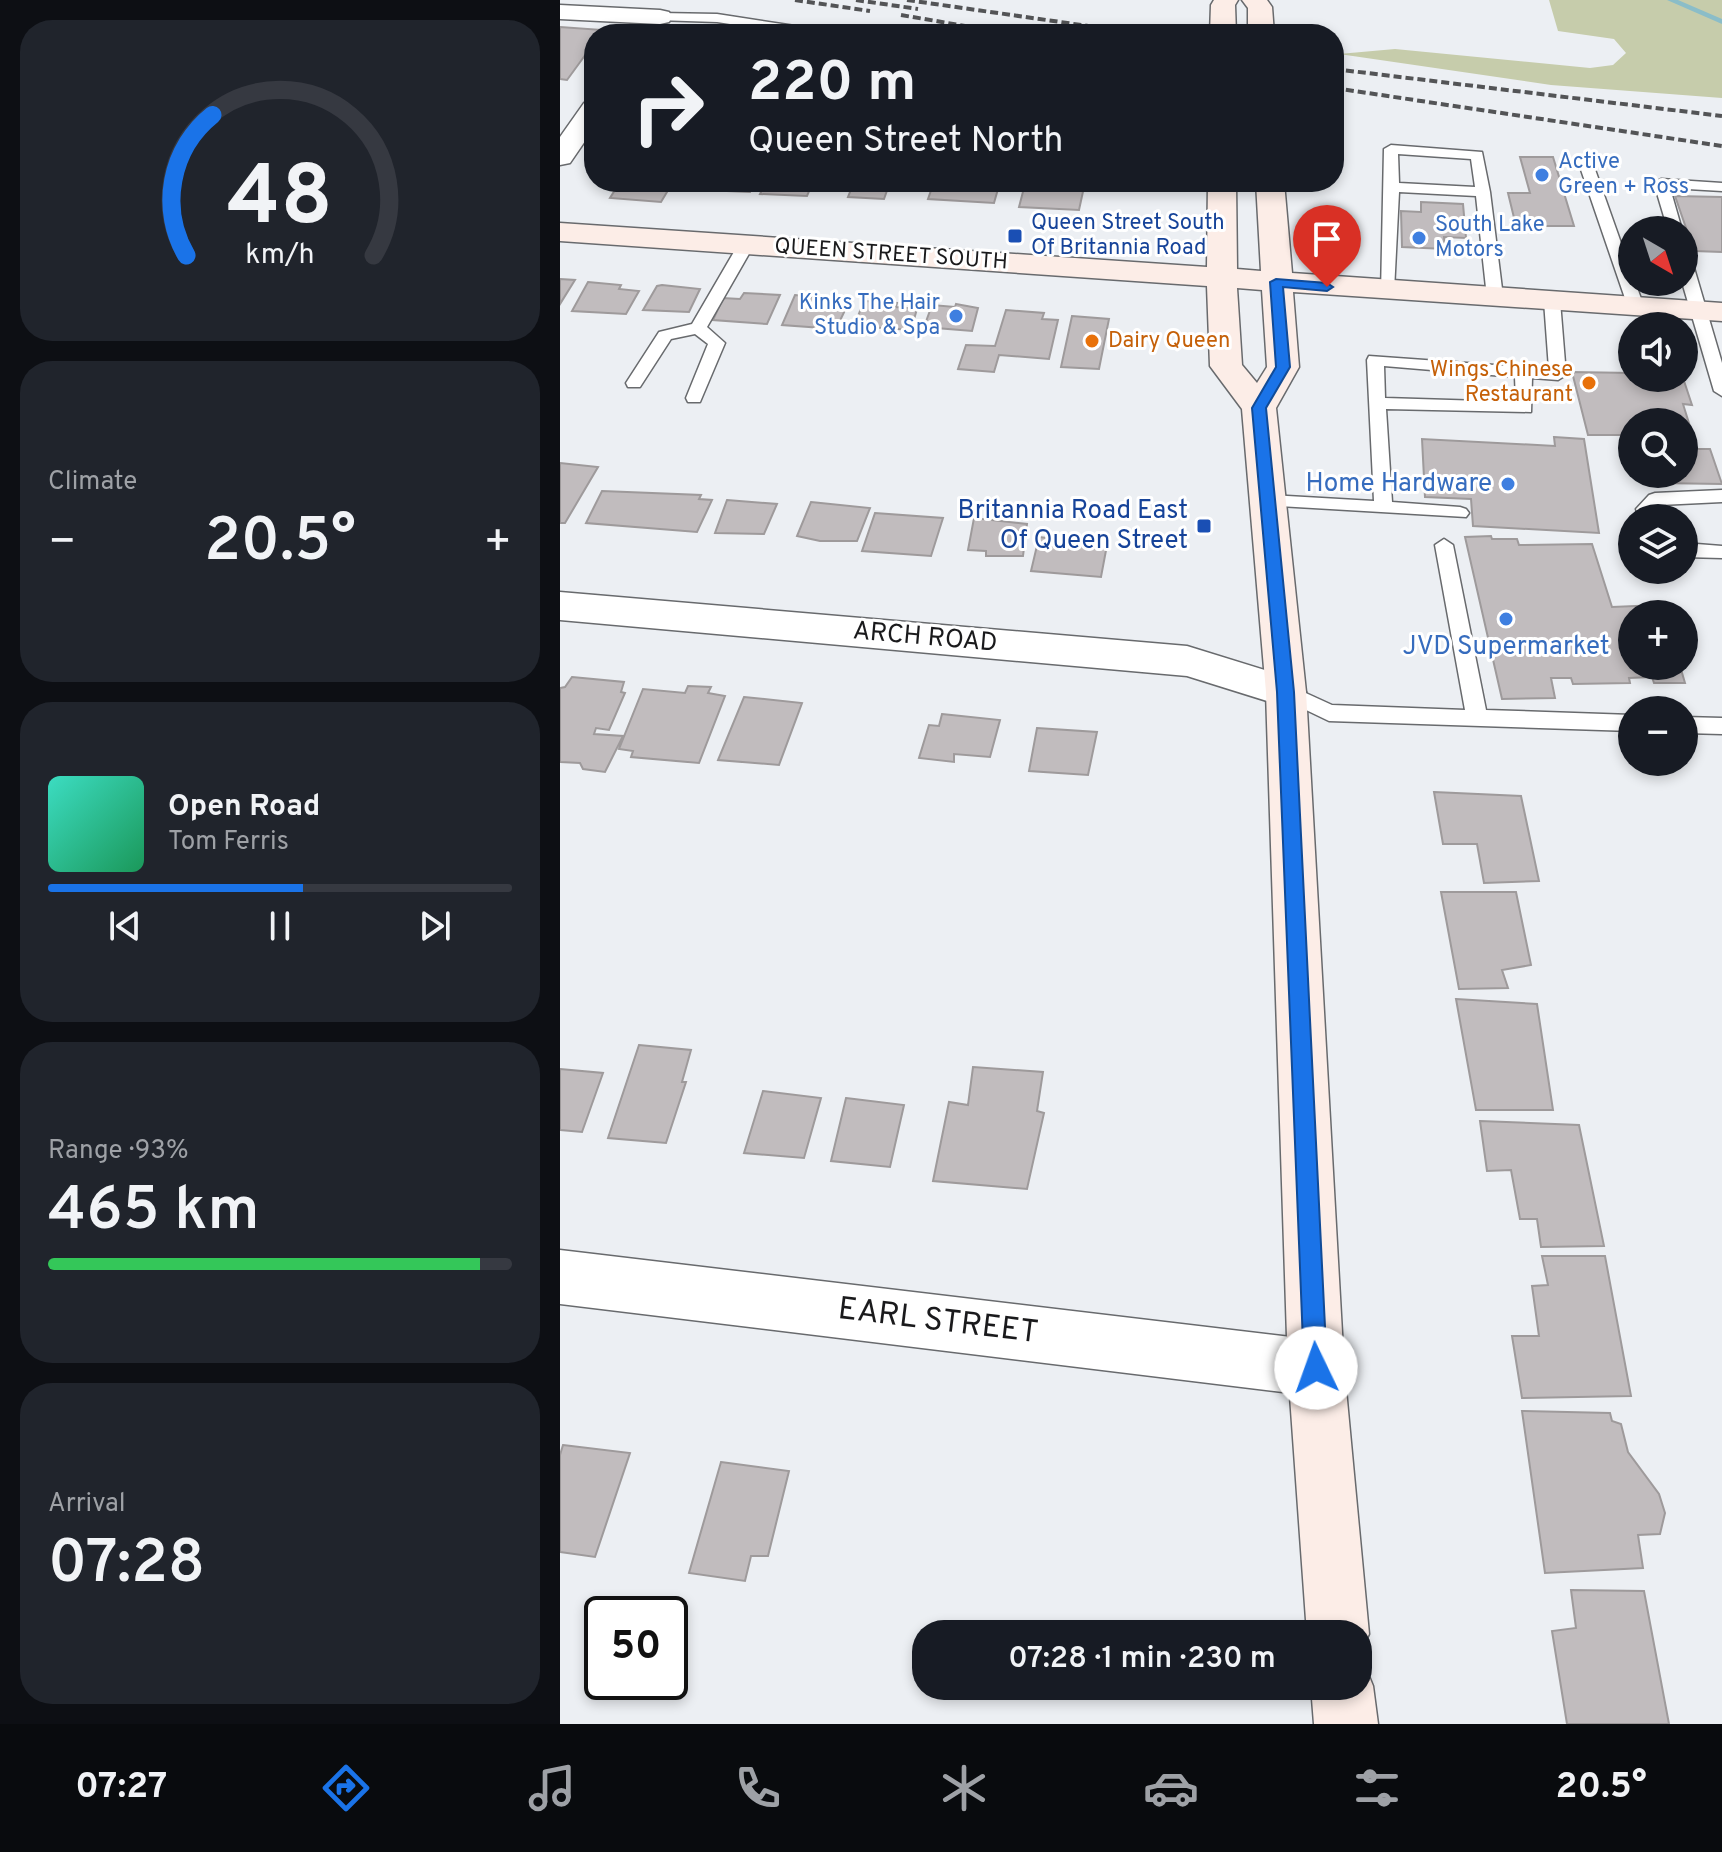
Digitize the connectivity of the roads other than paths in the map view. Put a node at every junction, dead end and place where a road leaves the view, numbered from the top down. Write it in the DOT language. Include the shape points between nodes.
graph roads {
  1 [pos="1226,0"];
  2 [pos="1254,0"];
  3 [pos="560,12"];
  4 [pos="641,24"];
  5 [pos="670,24"];
  6 [pos="756,24"];
  7 [pos="1223,24"];
  8 [pos="1261,24"];
  9 [pos="584,123"];
  10 [pos="560,157"];
  11 [pos="1585,161"];
  12 [pos="1392,187"];
  13 [pos="1722,187"];
  14 [pos="1222,192"];
  15 [pos="1271,192"];
  16 [pos="1483,192"];
  17 [pos="1671,216"];
  18 [pos="560,232"];
  19 [pos="746,245"];
  20 [pos="1222,278"];
  21 [pos="1276,282"];
  22 [pos="1698,288"];
  23 [pos="1386,291"];
  24 [pos="1495,297"];
  25 [pos="1552,301"];
  26 [pos="1636,307"];
  27 [pos="1710,312"];
  28 [pos="698,328"];
  29 [pos="1523,372"];
  30 [pos="634,383"];
  31 [pos="1722,391"];
  32 [pos="694,398"];
  33 [pos="1377,403"];
  34 [pos="1259,408"];
  35 [pos="1722,496"];
  36 [pos="1268,501"];
  37 [pos="1650,504"];
  38 [pos="1383,508"];
  39 [pos="1460,513"];
  40 [pos="1444,545"];
  41 [pos="1698,551"];
  42 [pos="1721,553"];
  43 [pos="560,606"];
  44 [pos="1286,692"];
  45 [pos="1477,718"];
  46 [pos="1618,723"];
  47 [pos="1698,725"];
  48 [pos="1722,726"];
  49 [pos="560,1277"];
  50 [pos="1316,1368"];
  51 [pos="1337,1620"];
  52 [pos="1343,1700"];
  53 [pos="1346,1724"];
  1 -- 7 [label="main road"];
  2 -- 8 [label="main road"];
  3 -- 4 [label="street"];
  5 -- 6 [label="lane" via="717,18"];
  9 -- 10 [label="street"];
  11 -- 26 [label="lane"];
  12 -- 16 [label="lane"];
  12 -- 16 [label="lane" via="1391,149 1477,155"];
  12 -- 23 [label="lane"];
  13 -- 17 [label="lane" via="1661,183"];
  14 -- 20 [label="main road"];
  15 -- 21 [label="main road"];
  16 -- 24 [label="lane"];
  18 -- 19 [label="main road, QUEEN STREET SOUTH"];
  19 -- 20 [label="main road, QUEEN STREET SOUTH"];
  19 -- 28 [label="lane"];
  20 -- 21 [label="main road, QUEEN STREET SOUTH"];
  20 -- 34 [label="main road" via="1226,366"];
  21 -- 23 [label="main road, QUEEN STREET SOUTH"];
  21 -- 34 [label="main road" via="1283,367"];
  22 -- 27 [label="lane"];
  23 -- 24 [label="main road, QUEEN STREET SOUTH"];
  24 -- 25 [label="main road, QUEEN STREET SOUTH"];
  25 -- 26 [label="main road, QUEEN STREET SOUTH"];
  25 -- 29 [label="lane" via="1558,375"];
  26 -- 27 [label="main road, QUEEN STREET SOUTH"];
  27 -- 31 [label="lane"];
  28 -- 30 [label="lane" via="665,335"];
  28 -- 32 [label="lane" via="717,343"];
  29 -- 33 [label="lane" via="1525,408"];
  29 -- 33 [label="lane" via="1375,360"];
  33 -- 38 [label="lane"];
  34 -- 36 [label="main road"];
  35 -- 37 [label="lane" via="1655,499"];
  36 -- 38 [label="lane"];
  36 -- 44 [label="main road"];
  38 -- 39 [label="lane"];
  40 -- 45 [label="lane"];
  41 -- 42 [label="lane"];
  43 -- 44 [label="street, ARCH ROAD" via="1187,661"];
  44 -- 45 [label="lane" via="1329,713"];
  44 -- 50 [label="main road"];
  45 -- 46 [label="lane"];
  47 -- 48 [label="lane"];
  49 -- 50 [label="street, EARL STREET"];
  50 -- 51 [label="main road"];
  52 -- 53 [label="main road"];
}
